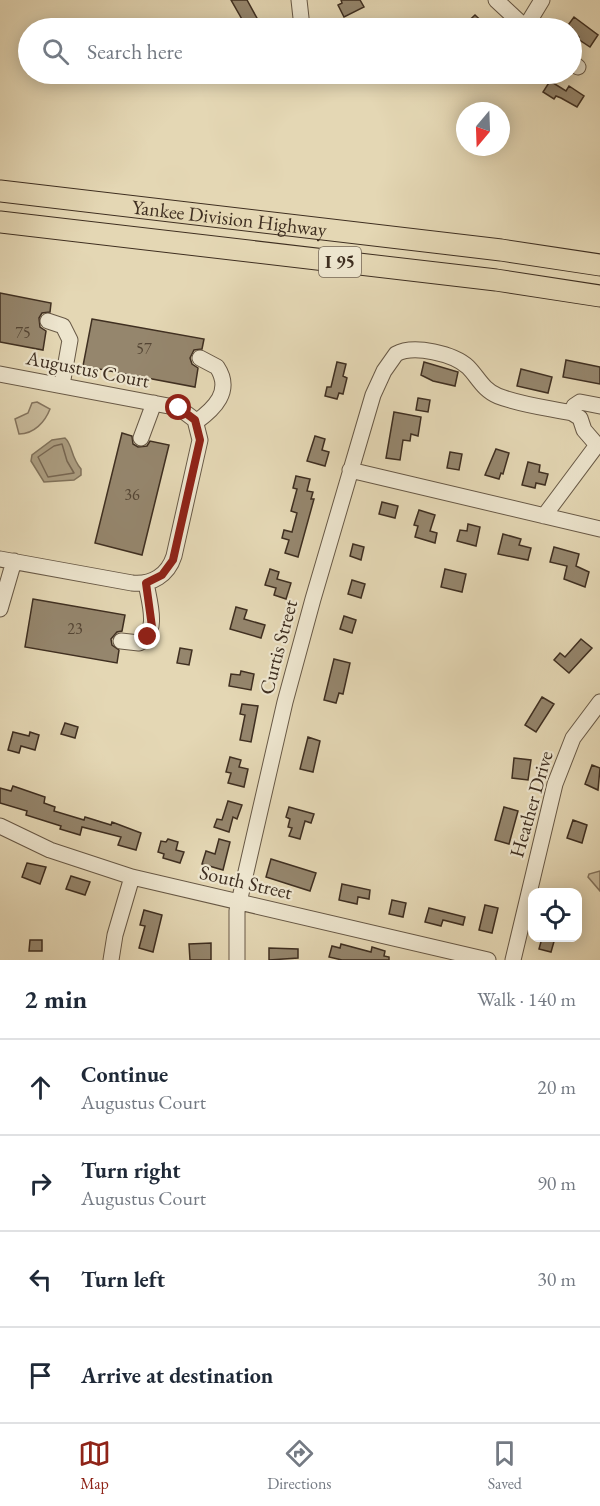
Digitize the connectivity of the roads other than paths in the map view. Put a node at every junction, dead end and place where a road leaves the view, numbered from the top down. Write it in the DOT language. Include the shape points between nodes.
graph roads {
  1 [pos="299,0"];
  2 [pos="496,0"];
  3 [pos="542,0"];
  4 [pos="301,18"];
  5 [pos="515,18"];
  6 [pos="532,18"];
  7 [pos="0,179"];
  8 [pos="0,191"];
  9 [pos="191,213"];
  10 [pos="0,222"];
  11 [pos="0,227"];
  12 [pos="80,231"];
  13 [pos="411,239"];
  14 [pos="600,251"];
  15 [pos="600,265"];
  16 [pos="600,296"];
  17 [pos="48,321"];
  18 [pos="200,358"];
  19 [pos="0,374"];
  20 [pos="62,386"];
  21 [pos="154,403"];
  22 [pos="600,406"];
  23 [pos="572,413"];
  24 [pos="196,423"];
  25 [pos="141,438"];
  26 [pos="598,443"];
  27 [pos="350,470"];
  28 [pos="544,516"];
  29 [pos="600,529"];
  30 [pos="7,560"];
  31 [pos="146,583"];
  32 [pos="0,609"];
  33 [pos="121,641"];
  34 [pos="600,702"];
  35 [pos="0,826"];
  36 [pos="132,877"];
  37 [pos="239,902"];
  38 [pos="111,960"];
  39 [pos="237,960"];
  40 [pos="488,960"];
  41 [pos="513,960"];
  1 -- 4 [label="street"];
  2 -- 5 [label="street"];
  3 -- 6 [label="street"];
  7 -- 9 [label="highway"];
  8 -- 9 [label="highway, Yankee Division Highway / I 95"];
  9 -- 13 [label="highway, Yankee Division Highway / I 95"];
  10 -- 12 [label="highway, Yankee Division Highway / I 95"];
  11 -- 12 [label="highway"];
  12 -- 16 [label="highway, Yankee Division Highway / I 95"];
  13 -- 14 [label="highway" via="503,238"];
  13 -- 15 [label="highway, Yankee Division Highway / I 95"];
  17 -- 20 [label="street" via="63,326 70,337"];
  18 -- 24 [label="street" via="217,367 223,386 217,405"];
  19 -- 20 [label="street, Augustus Court"];
  20 -- 21 [label="street, Augustus Court"];
  21 -- 24 [label="street, Augustus Court" via="183,410"];
  21 -- 25 [label="street"];
  22 -- 23 [label="street" via="580,402"];
  23 -- 26 [label="street"];
  23 -- 27 [label="street, Curtis Street" via="493,394 468,367 453,359 415,350 396,354 373,395"];
  24 -- 31 [label="street" via="200,440 173,560 162,575"];
  26 -- 28 [label="street"];
  27 -- 28 [label="street"];
  27 -- 37 [label="street, Curtis Street" via="298,650"];
  28 -- 29 [label="street"];
  30 -- 31 [label="street"];
  30 -- 32 [label="street"];
  31 -- 33 [label="street" via="150,634 137,643"];
  34 -- 41 [label="street, Heather Drive" via="573,738 555,784"];
  35 -- 36 [label="street, South Street" via="50,850"];
  36 -- 37 [label="street, South Street"];
  36 -- 38 [label="street"];
  37 -- 39 [label="street, Curtis Street"];
  37 -- 40 [label="street, South Street"];
}
